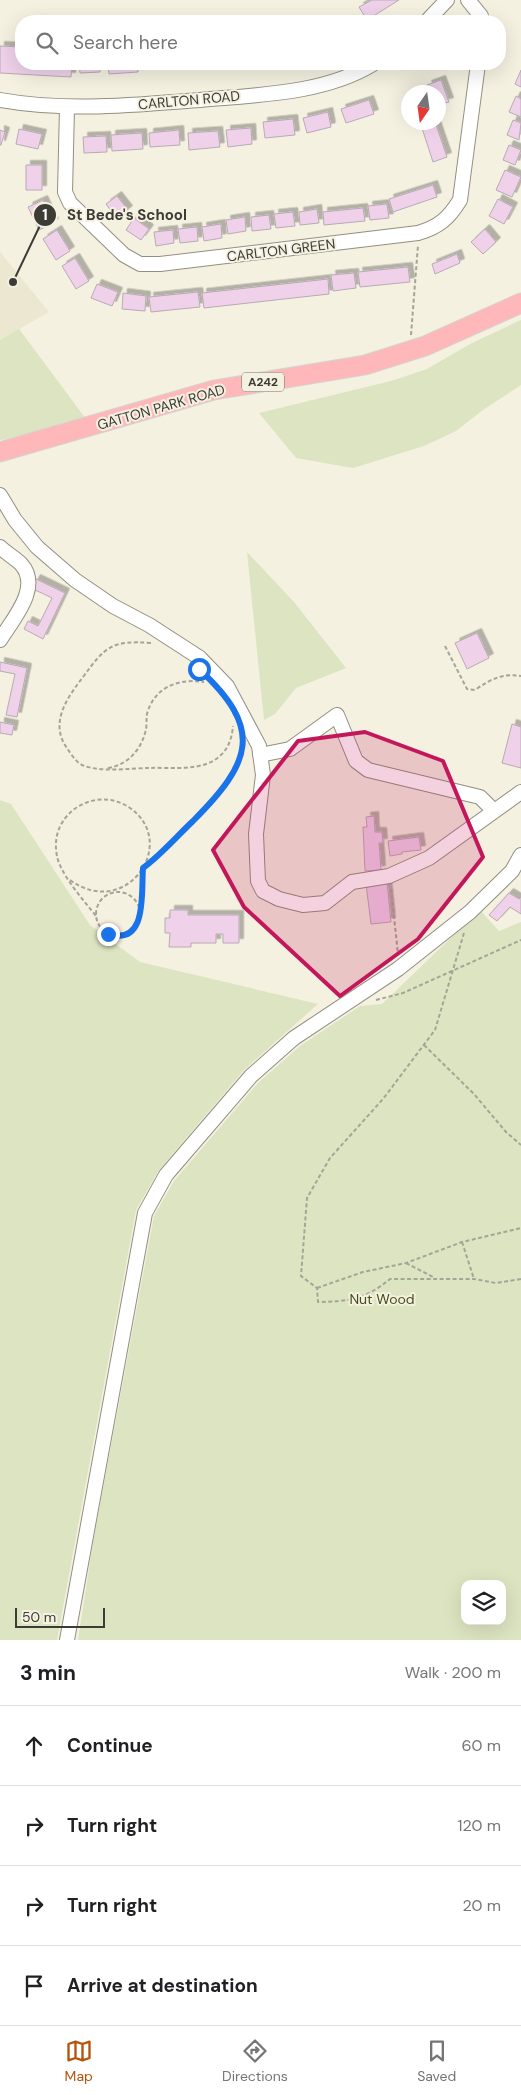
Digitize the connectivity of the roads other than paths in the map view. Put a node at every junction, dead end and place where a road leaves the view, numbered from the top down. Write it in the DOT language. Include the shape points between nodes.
graph roads {
  1 [pos="448,0"];
  2 [pos="468,0"];
  3 [pos="433,15"];
  4 [pos="480,15"];
  5 [pos="358,70"];
  6 [pos="477,70"];
  7 [pos="0,100"];
  8 [pos="67,108"];
  9 [pos="521,303"];
  10 [pos="0,452"];
  11 [pos="0,494"];
  12 [pos="0,547"];
  13 [pos="0,640"];
  14 [pos="260,755"];
  15 [pos="521,792"];
  16 [pos="494,811"];
  17 [pos="521,855"];
  18 [pos="67,1640"];
  1 -- 3 [label="street"];
  2 -- 4 [label="street"];
  5 -- 8 [label="street, CARLTON ROAD" via="327,82 282,92"];
  6 -- 8 [label="street, CARLTON GREEN" via="460,200 449,218 433,228 418,233 160,264 140,264 124,255 70,203 65,192"];
  7 -- 8 [label="street, CARLTON ROAD"];
  9 -- 10 [label="main road, GATTON PARK ROAD / A242" via="410,351 365,365 214,390"];
  11 -- 14 [label="street" via="37,548 75,580 200,658 227,686 246,718"];
  12 -- 13 [label="street" via="20,563 29,578 27,595"];
  14 -- 16 [label="street" via="290,749 337,715 356,761 368,770 480,797"];
  14 -- 16 [label="street" via="263,775 256,834 258,881 263,891 303,905 324,904 352,882 389,876 430,858"];
  15 -- 16 [label="street"];
  17 -- 18 [label="street" via="512,871 470,912 398,968 294,1038 251,1076 166,1175 145,1213"];
}
